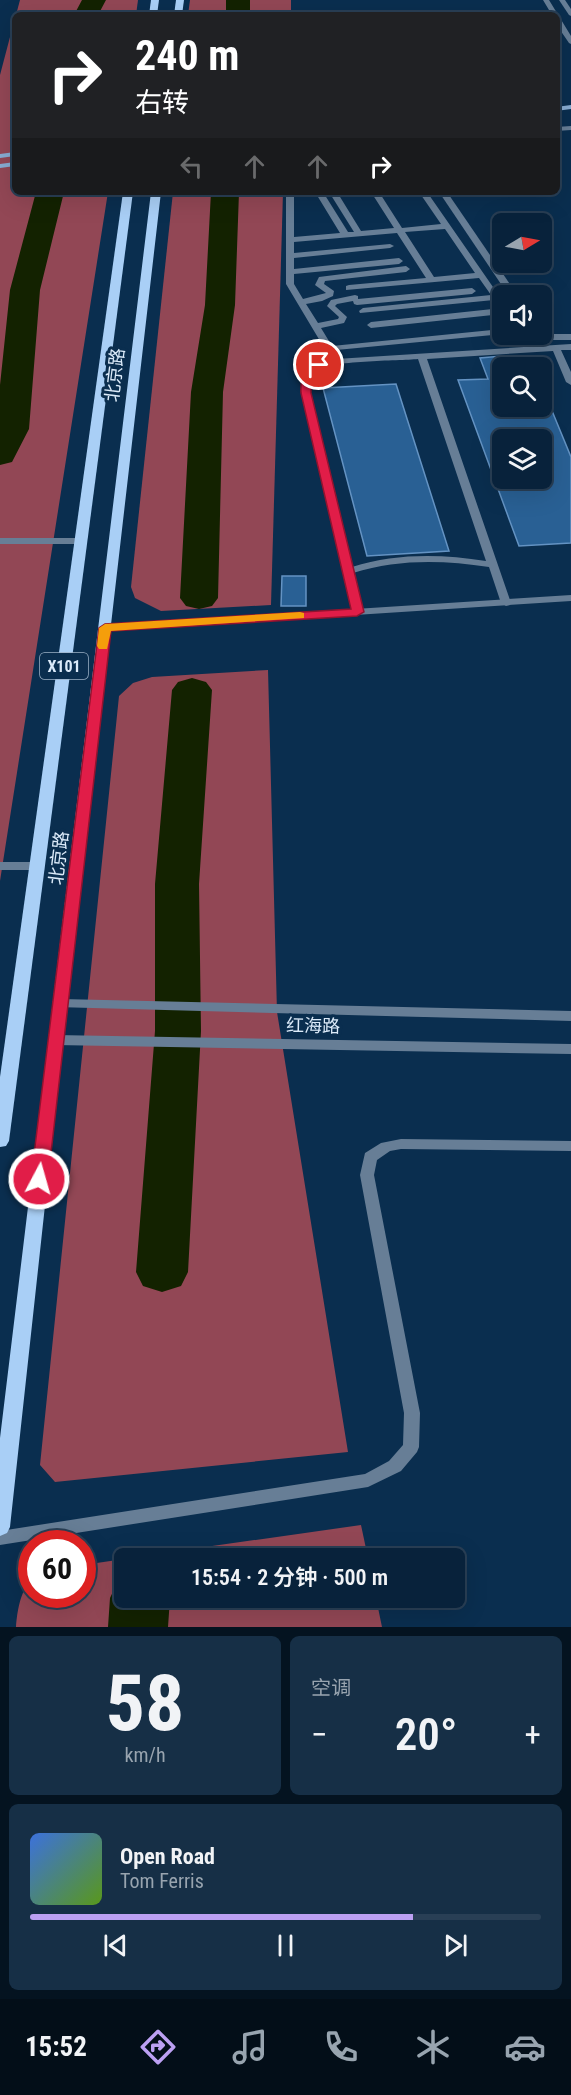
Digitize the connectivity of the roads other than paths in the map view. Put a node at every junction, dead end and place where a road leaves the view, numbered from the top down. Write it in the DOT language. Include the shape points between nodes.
graph roads {
  1 [pos="562,0"];
  2 [pos="571,14"];
  3 [pos="560,23"];
  4 [pos="571,42"];
  5 [pos="128,195"];
  6 [pos="156,195"];
  7 [pos="290,195"];
  8 [pos="321,195"];
  9 [pos="335,195"];
  10 [pos="377,195"];
  11 [pos="425,195"];
  12 [pos="445,195"];
  13 [pos="447,226"];
  14 [pos="400,230"];
  15 [pos="359,234"];
  16 [pos="345,235"];
  17 [pos="290,240"];
  18 [pos="390,246"];
  19 [pos="290,256"];
  20 [pos="399,261"];
  21 [pos="406,269"];
  22 [pos="339,271"];
  23 [pos="290,272"];
  24 [pos="481,275"];
  25 [pos="435,280"];
  26 [pos="506,285"];
  27 [pos="349,288"];
  28 [pos="492,290"];
  29 [pos="448,293"];
  30 [pos="492,293"];
  31 [pos="492,293"];
  32 [pos="356,300"];
  33 [pos="301,302"];
  34 [pos="363,311"];
  35 [pos="492,312"];
  36 [pos="371,325"];
  37 [pos="315,326"];
  38 [pos="492,327"];
  39 [pos="492,333"];
  40 [pos="552,337"];
  41 [pos="571,337"];
  42 [pos="381,341"];
  43 [pos="571,347"];
  44 [pos="556,348"];
  45 [pos="422,357"];
  46 [pos="571,382"];
  47 [pos="0,541"];
  48 [pos="81,541"];
  49 [pos="493,565"];
  50 [pos="348,572"];
  51 [pos="571,598"];
  52 [pos="506,603"];
  53 [pos="357,612"];
  54 [pos="105,628"];
  55 [pos="0,866"];
  56 [pos="37,866"];
  57 [pos="61,1004"];
  58 [pos="571,1016"];
  59 [pos="55,1040"];
  60 [pos="571,1049"];
  61 [pos="0,1141"];
  62 [pos="571,1146"];
  63 [pos="0,1527"];
  64 [pos="0,1538"];
  1 -- 2 [label="street"];
  3 -- 4 [label="street"];
  5 -- 48 [label="main road, 北京路 / X101"];
  6 -- 54 [label="main road, 北京路 / X101"];
  7 -- 17 [label="street"];
  8 -- 16 [label="street"];
  9 -- 15 [label="street"];
  10 -- 14 [label="street"];
  11 -- 13 [label="street"];
  12 -- 26 [label="street"];
  13 -- 14 [label="street"];
  13 -- 24 [label="street"];
  14 -- 15 [label="street"];
  14 -- 25 [label="street"];
  15 -- 16 [label="street"];
  16 -- 17 [label="street"];
  17 -- 19 [label="street"];
  18 -- 19 [label="street"];
  19 -- 23 [label="street"];
  20 -- 22 [label="street"];
  21 -- 22 [label="street"];
  22 -- 23 [label="street"];
  22 -- 27 [label="street"];
  22 -- 33 [label="street" via="319,282 330,291 327,297"];
  23 -- 33 [label="street" via="290,284"];
  24 -- 25 [label="street"];
  24 -- 28 [label="street"];
  25 -- 27 [label="street"];
  25 -- 29 [label="street"];
  27 -- 32 [label="street"];
  29 -- 30 [label="street"];
  29 -- 32 [label="street"];
  31 -- 34 [label="street"];
  32 -- 34 [label="street"];
  32 -- 37 [label="street" via="334,302 331,306 341,313 341,321"];
  33 -- 37 [label="street"];
  34 -- 36 [label="street"];
  35 -- 36 [label="street"];
  36 -- 42 [label="street"];
  37 -- 42 [label="street" via="329,349"];
  38 -- 42 [label="street"];
  39 -- 42 [label="street"];
  40 -- 41 [label="street"];
  43 -- 44 [label="street"];
  44 -- 45 [label="street"];
  44 -- 46 [label="street"];
  45 -- 49 [label="street"];
  45 -- 50 [label="street" via="319,365 306,380"];
  47 -- 48 [label="street"];
  48 -- 56 [label="main road, 北京路 / X101"];
  49 -- 50 [label="street" via="449,558 410,558 372,563"];
  49 -- 52 [label="street"];
  50 -- 53 [label="street"];
  51 -- 52 [label="street"];
  52 -- 53 [label="street"];
  53 -- 54 [label="street"];
  54 -- 57 [label="main road, 北京路 / X101"];
  55 -- 56 [label="street"];
  56 -- 61 [label="main road, 北京路 / X101"];
  57 -- 58 [label="street, 红海路"];
  57 -- 59 [label="main road, 北京路 / X101"];
  59 -- 60 [label="street, 红海路"];
  59 -- 63 [label="main road, 北京路 / X101"];
  62 -- 64 [label="street" via="401,1144 386,1146 370,1157 367,1175 412,1413 411,1447 395,1466 368,1480"];
}
